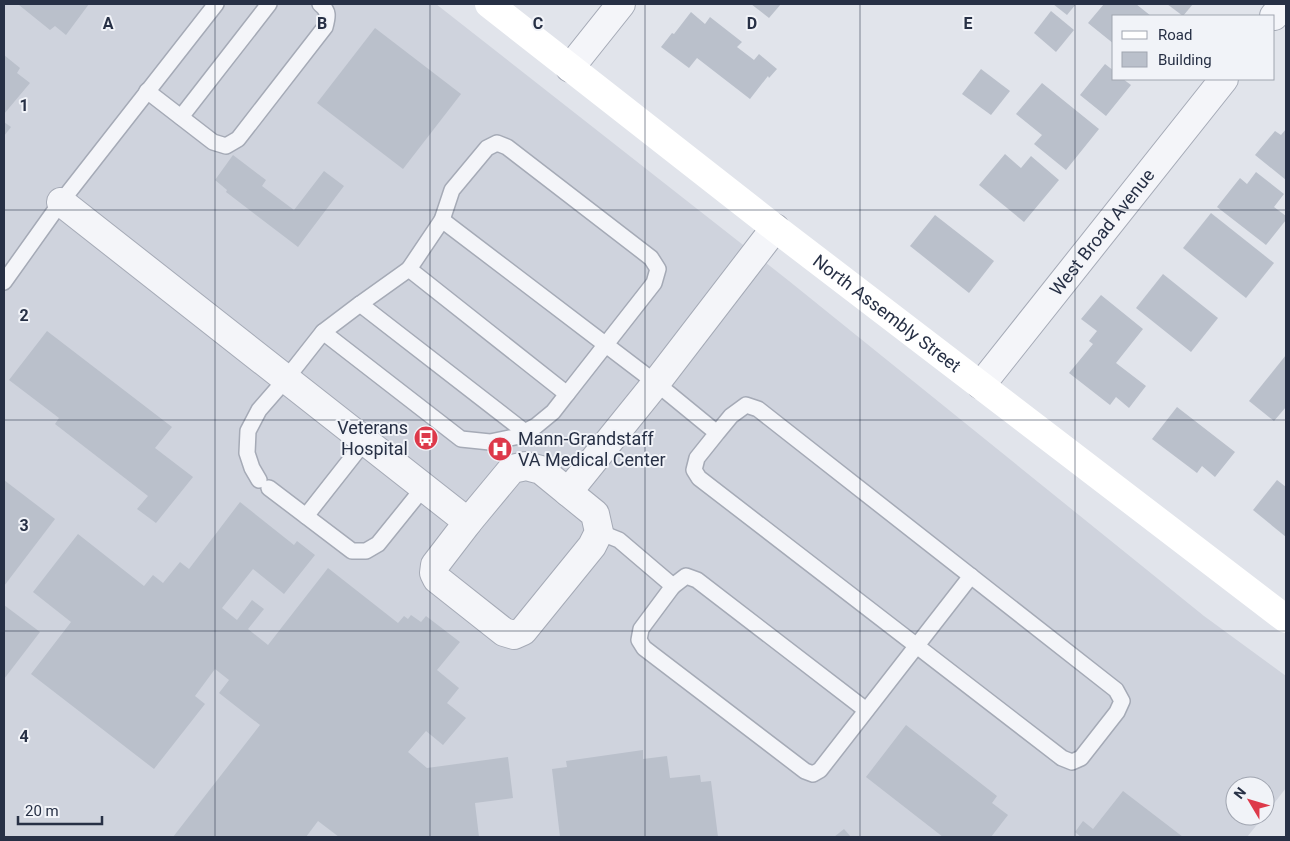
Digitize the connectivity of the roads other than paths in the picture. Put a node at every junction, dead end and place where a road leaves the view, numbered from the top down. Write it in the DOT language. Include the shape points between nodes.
graph roads {
  1 [pos="216,4"];
  2 [pos="269,4"];
  3 [pos="320,4"];
  4 [pos="489,4"];
  5 [pos="621,4"];
  6 [pos="1284,4"];
  7 [pos="1275,15"];
  8 [pos="570,68"];
  9 [pos="1223,80"];
  10 [pos="147,91"];
  11 [pos="181,117"];
  12 [pos="61,202"];
  13 [pos="442,220"];
  14 [pos="775,228"];
  15 [pos="409,269"];
  16 [pos="4,282"];
  17 [pos="360,304"];
  18 [pos="324,332"];
  19 [pos="607,345"];
  20 [pos="286,379"];
  21 [pos="656,383"];
  22 [pos="980,385"];
  23 [pos="567,394"];
  24 [pos="525,432"];
  25 [pos="717,433"];
  26 [pos="366,441"];
  27 [pos="424,487"];
  28 [pos="568,492"];
  29 [pos="306,516"];
  30 [pos="468,522"];
  31 [pos="599,532"];
  32 [pos="971,576"];
  33 [pos="673,586"];
  34 [pos="1286,619"];
  35 [pos="917,646"];
  36 [pos="866,710"];
  1 -- 10 [label="lane"];
  2 -- 11 [label="lane"];
  3 -- 11 [label="lane" via="328,15 325,27 238,139 226,146 214,142"];
  4 -- 8 [label="main road, North Assembly Street"];
  5 -- 8 [label="street"];
  6 -- 7 [label="street"];
  8 -- 14 [label="main road, North Assembly Street"];
  9 -- 22 [label="street, West Broad Avenue"];
  10 -- 11 [label="lane"];
  10 -- 12 [label="lane"];
  12 -- 16 [label="lane"];
  12 -- 20 [label="street"];
  13 -- 15 [label="lane"];
  13 -- 19 [label="lane"];
  13 -- 19 [label="lane" via="452,190 487,148 497,143 507,147 651,258 658,269 654,283"];
  14 -- 21 [label="street"];
  14 -- 22 [label="main road, North Assembly Street"];
  15 -- 17 [label="lane"];
  15 -- 23 [label="lane"];
  17 -- 18 [label="lane"];
  17 -- 24 [label="lane"];
  18 -- 20 [label="lane"];
  18 -- 24 [label="lane" via="461,439 490,442"];
  19 -- 21 [label="lane"];
  19 -- 23 [label="lane"];
  20 -- 26 [label="street"];
  20 -- 29 [label="lane" via="260,410 248,431 246,453 264,484"];
  21 -- 25 [label="lane"];
  21 -- 28 [label="street"];
  22 -- 34 [label="main road, North Assembly Street"];
  23 -- 24 [label="lane" via="553,412"];
  25 -- 32 [label="lane" via="731,416 746,405 758,408"];
  25 -- 35 [label="lane" via="697,458 694,470 700,478"];
  26 -- 27 [label="street"];
  26 -- 29 [label="lane"];
  27 -- 29 [label="lane" via="378,544 366,551 352,551"];
  27 -- 30 [label="street"];
  28 -- 30 [label="street" via="541,470 526,466 512,469"];
  28 -- 31 [label="street" via="595,514"];
  30 -- 31 [label="street" via="435,565 434,573 437,579 504,632 514,635 524,631 592,546"];
  31 -- 33 [label="lane" via="619,540"];
  32 -- 35 [label="lane"];
  32 -- 35 [label="lane" via="1116,690 1122,701 1111,720 1081,758 1072,762 1062,758"];
  33 -- 36 [label="lane" via="686,576 697,580"];
  33 -- 36 [label="lane" via="641,629 639,640 644,648 805,771 813,774 820,770"];
  35 -- 36 [label="lane"];
}
